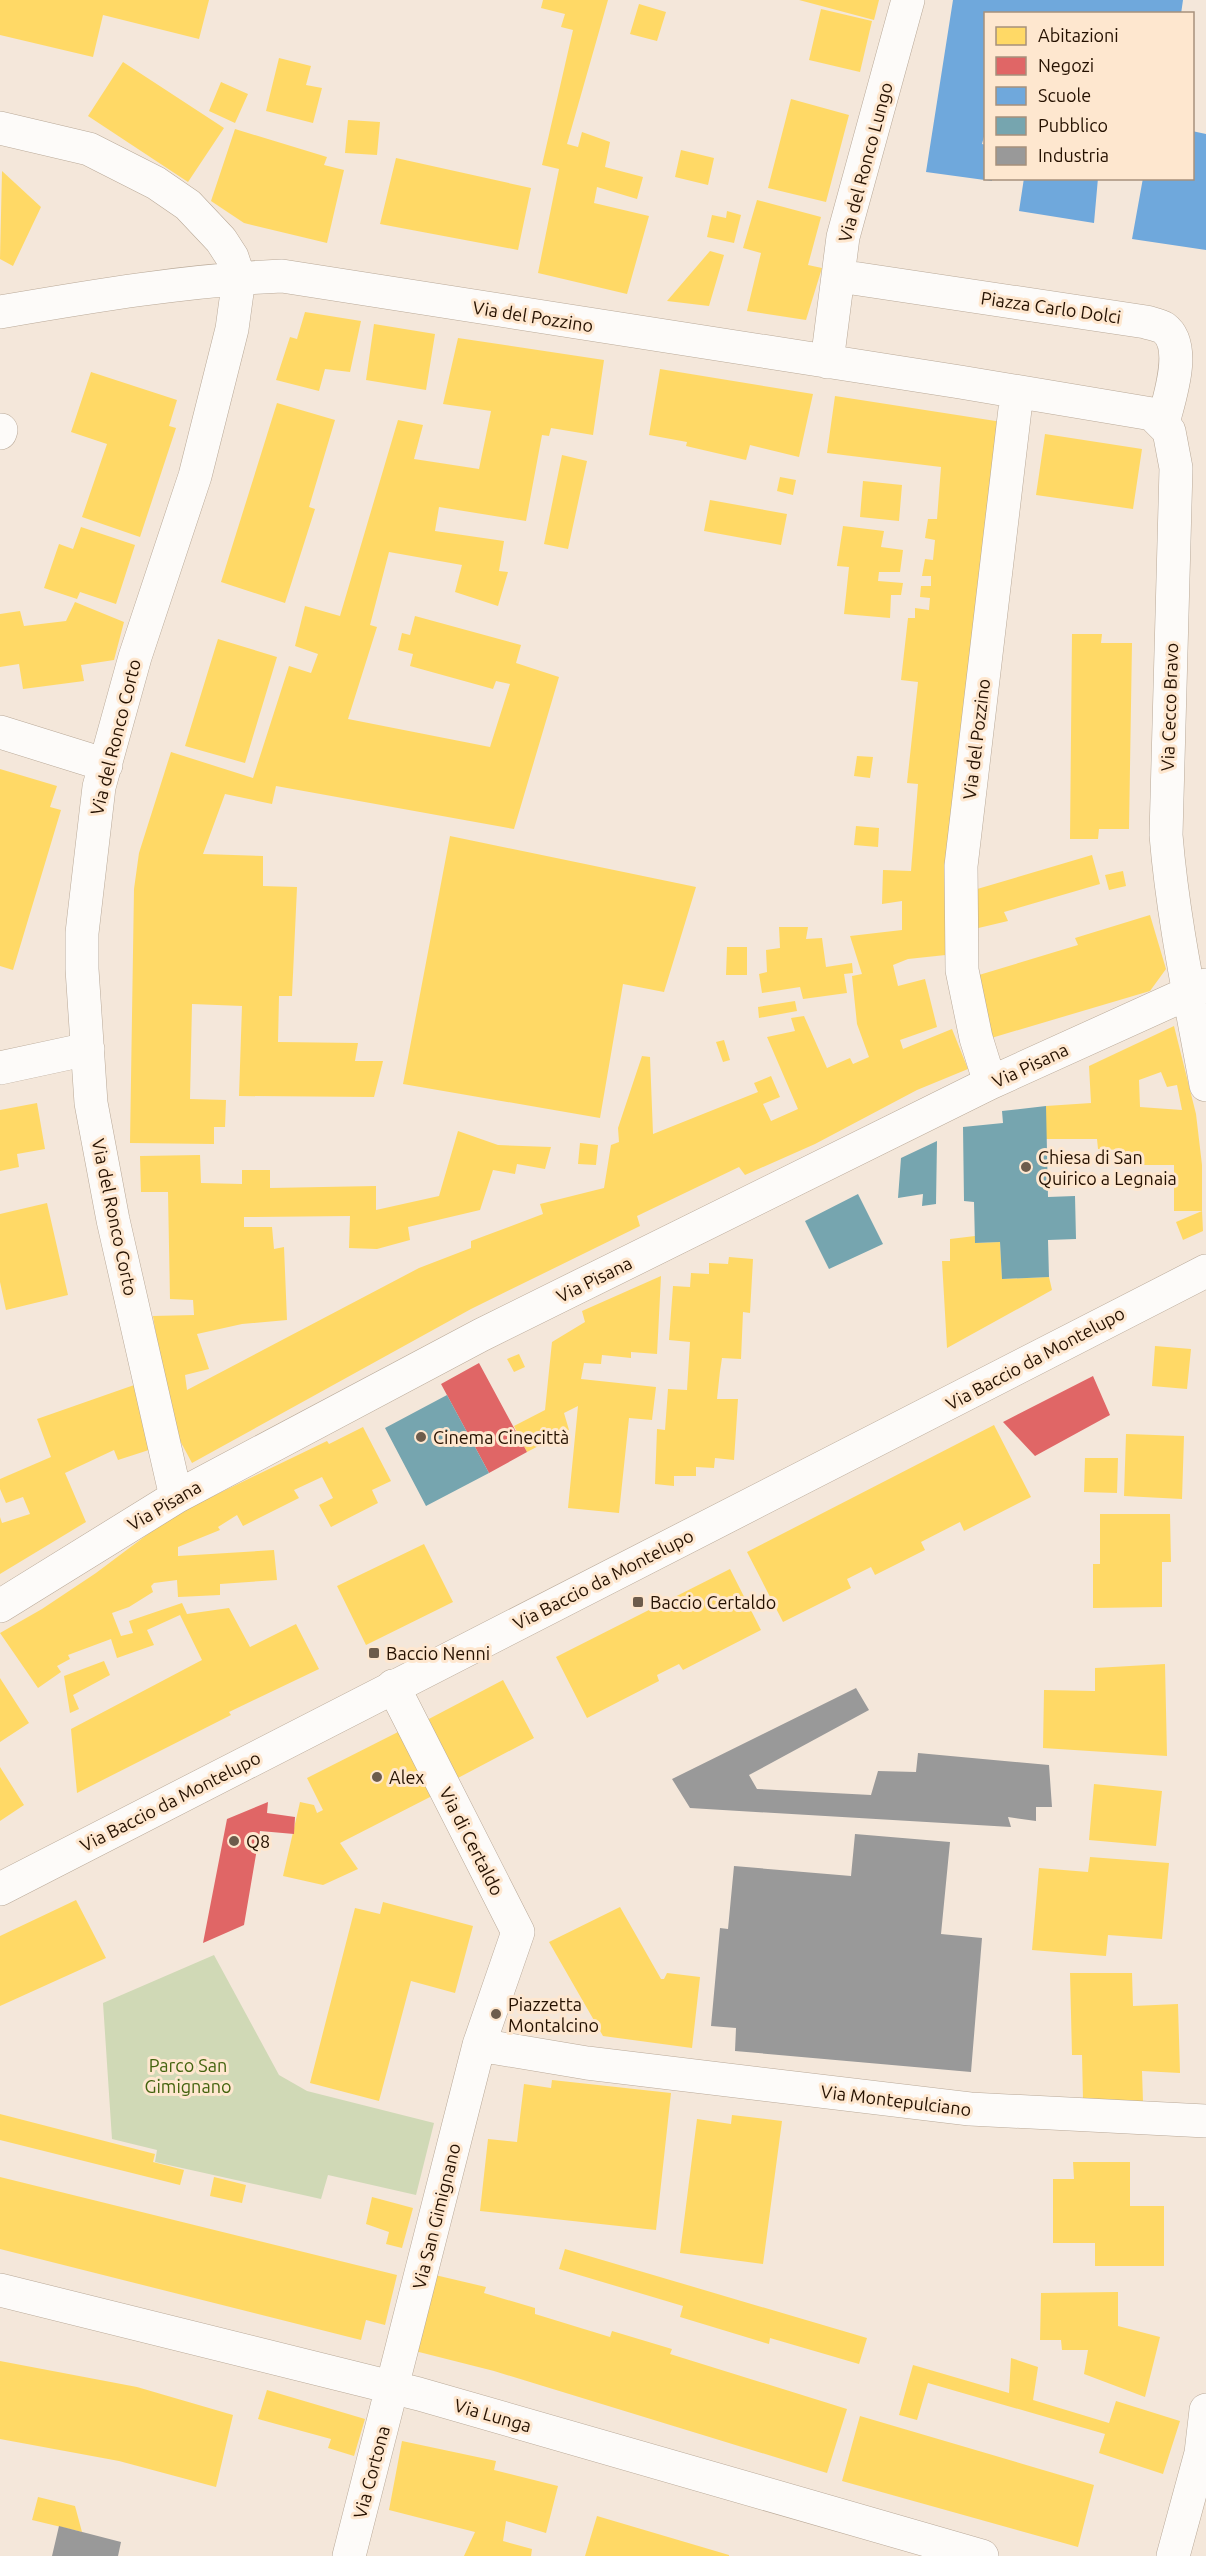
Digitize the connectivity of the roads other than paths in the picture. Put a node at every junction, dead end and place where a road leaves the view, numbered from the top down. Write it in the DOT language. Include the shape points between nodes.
graph roads {
  1 [pos="908,0"];
  2 [pos="0,128"];
  3 [pos="839,276"];
  4 [pos="239,278"];
  5 [pos="0,303"];
  6 [pos="48,304"];
  7 [pos="0,312"];
  8 [pos="827,362"];
  9 [pos="1017,393"];
  10 [pos="1163,423"];
  11 [pos="0,732"];
  12 [pos="106,765"];
  13 [pos="1196,988"];
  14 [pos="88,1049"];
  15 [pos="0,1068"];
  16 [pos="990,1083"];
  17 [pos="1206,1085"];
  18 [pos="1206,1271"];
  19 [pos="176,1497"];
  20 [pos="0,1606"];
  21 [pos="393,1686"];
  22 [pos="0,1889"];
  23 [pos="479,2045"];
  24 [pos="1206,2121"];
  25 [pos="0,2290"];
  26 [pos="394,2388"];
  27 [pos="1206,2410"];
  28 [pos="349,2556"];
  29 [pos="982,2556"];
  30 [pos="1173,2556"];
  1 -- 3 [label="street, Via del Ronco Lungo" via="843,237"];
  2 -- 4 [label="street" via="89,149 156,183 188,206 221,240"];
  3 -- 8 [label="street, Via del Ronco Lungo"];
  3 -- 10 [label="street, Piazza Carlo Dolci" via="1146,322 1164,328 1176,354"];
  4 -- 6 [label="street, Via del Pozzino"];
  4 -- 8 [label="street, Via del Pozzino" via="282,276"];
  4 -- 12 [label="street, Via del Ronco Corto" via="232,329 195,476 135,657"];
  5 -- 6 [label="street, Via del Pozzino"];
  6 -- 7 [label="street, Via del Pozzino"];
  8 -- 9 [label="street, Via del Pozzino"];
  9 -- 10 [label="street, Via del Pozzino" via="1138,410"];
  9 -- 16 [label="street, Via del Pozzino" via="961,867 962,970"];
  10 -- 13 [label="street, Via Cecco Bravo" via="1171,438 1176,468 1166,835 1170,877"];
  11 -- 12 [label="street"];
  12 -- 14 [label="street, Via del Ronco Corto" via="92,836 82,933"];
  13 -- 16 [label="street, Via Pisana"];
  13 -- 17 [label="street, Via Cecco Bravo"];
  14 -- 15 [label="street"];
  14 -- 19 [label="street, Via del Ronco Corto" via="92,1103 113,1220"];
  16 -- 19 [label="street, Via Pisana" via="481,1335"];
  18 -- 21 [label="street, Via Baccio da Montelupo"];
  19 -- 20 [label="street, Via Pisana"];
  21 -- 22 [label="street, Via Baccio da Montelupo"];
  21 -- 23 [label="street, Via di Certaldo" via="518,1932"];
  23 -- 24 [label="street, Via Montepulciano" via="587,2063 970,2109"];
  23 -- 26 [label="street, Via San Gimignano"];
  25 -- 26 [label="street, Via Lunga"];
  26 -- 28 [label="street, Via Cortona"];
  26 -- 29 [label="street, Via Lunga"];
  27 -- 30 [label="street" via="1201,2453"];
}
